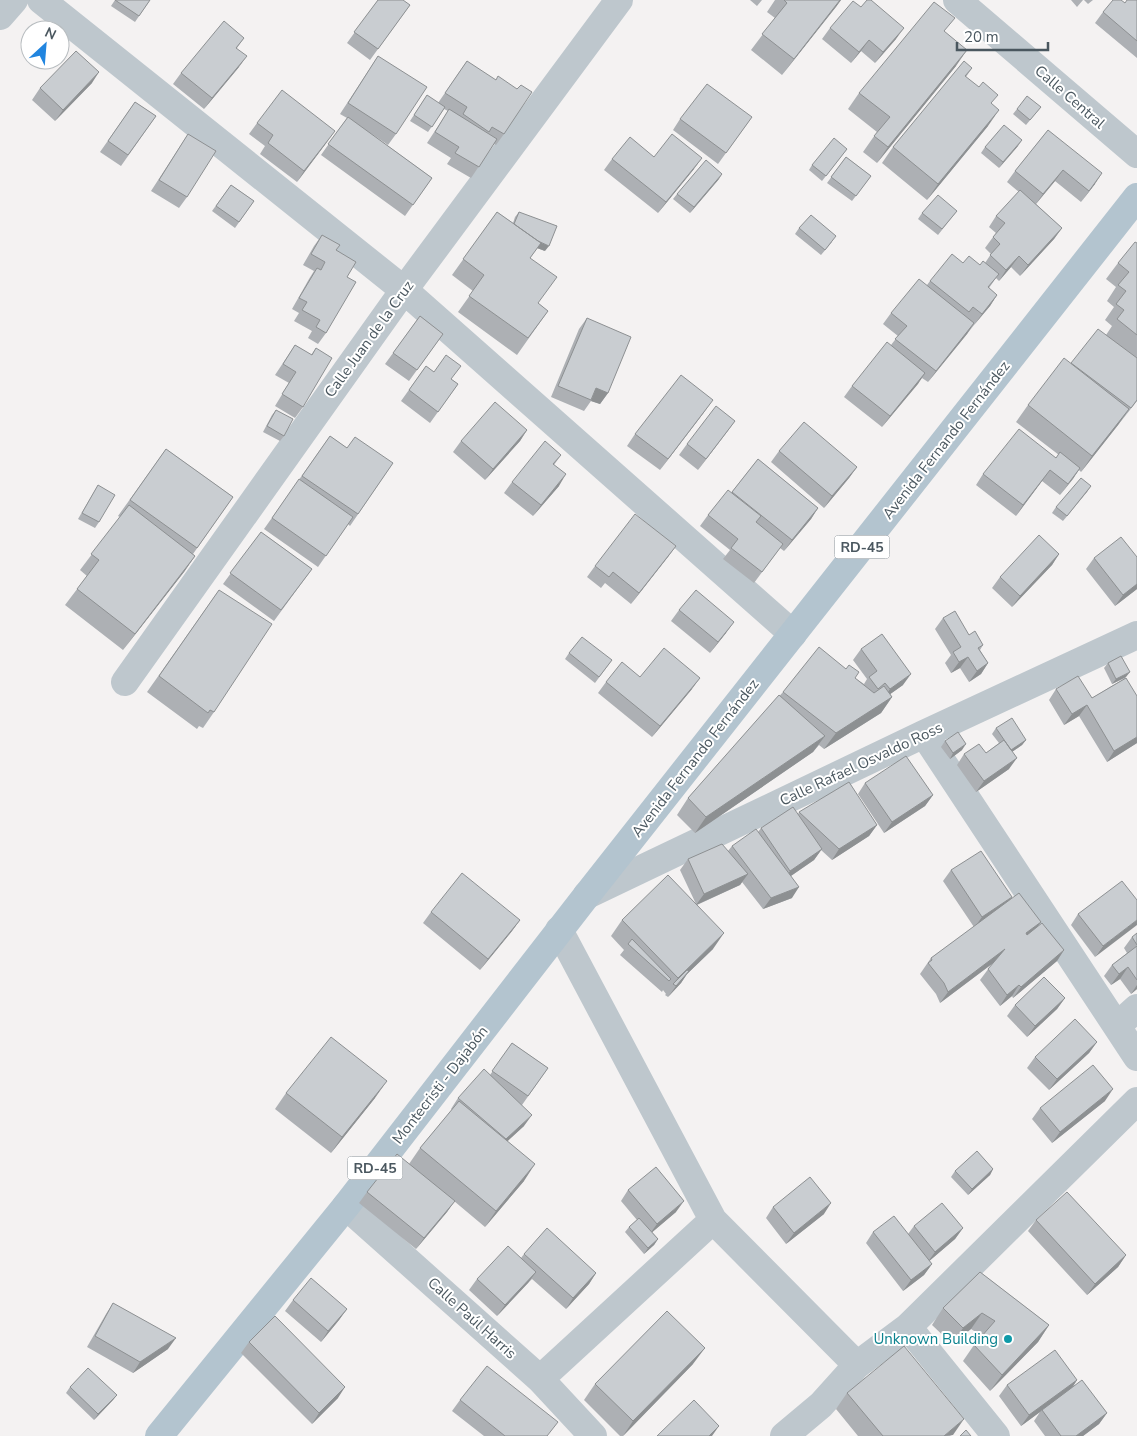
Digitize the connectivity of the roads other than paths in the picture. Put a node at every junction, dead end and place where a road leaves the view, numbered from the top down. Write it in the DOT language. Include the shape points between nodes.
graph roads {
  1 [pos="14,0"];
  2 [pos="41,0"];
  3 [pos="619,0"];
  4 [pos="957,0"];
  5 [pos="0,16"];
  6 [pos="1137,154"];
  7 [pos="1137,197"];
  8 [pos="404,290"];
  9 [pos="793,634"];
  10 [pos="1137,635"];
  11 [pos="126,682"];
  12 [pos="924,734"];
  13 [pos="586,895"];
  14 [pos="559,930"];
  15 [pos="1137,1008"];
  16 [pos="1117,1026"];
  17 [pos="1137,1056"];
  18 [pos="1137,1100"];
  19 [pos="346,1206"];
  20 [pos="713,1220"];
  21 [pos="908,1327"];
  22 [pos="857,1365"];
  23 [pos="540,1379"];
  24 [pos="159,1436"];
  25 [pos="593,1436"];
  26 [pos="784,1436"];
  27 [pos="996,1436"];
  1 -- 5 [label="street"];
  2 -- 8 [label="street"];
  3 -- 8 [label="street, Calle Juan de la Cruz"];
  4 -- 6 [label="street, Calle Central"];
  7 -- 9 [label="main road, Avenida Fernando Fernández / RD-45"];
  8 -- 9 [label="street"];
  8 -- 11 [label="street, Calle Juan de la Cruz"];
  9 -- 13 [label="main road, Avenida Fernando Fernández / RD-45"];
  10 -- 12 [label="street, Calle Rafael Osvaldo Ross"];
  12 -- 13 [label="street, Calle Rafael Osvaldo Ross"];
  12 -- 16 [label="street"];
  13 -- 14 [label="main road, Montecristi - Dajabón / RD-45"];
  14 -- 19 [label="main road, Montecristi - Dajabón / RD-45"];
  14 -- 20 [label="street"];
  15 -- 16 [label="street"];
  16 -- 17 [label="street"];
  18 -- 21 [label="street"];
  19 -- 23 [label="street, Calle Paúl Harris"];
  19 -- 24 [label="main road, Montecristi - Dajabón / RD-45"];
  20 -- 22 [label="street"];
  20 -- 23 [label="street"];
  21 -- 22 [label="street"];
  21 -- 27 [label="street"];
  22 -- 26 [label="street" via="821,1405"];
  23 -- 25 [label="street, Calle Paúl Harris"];
}
